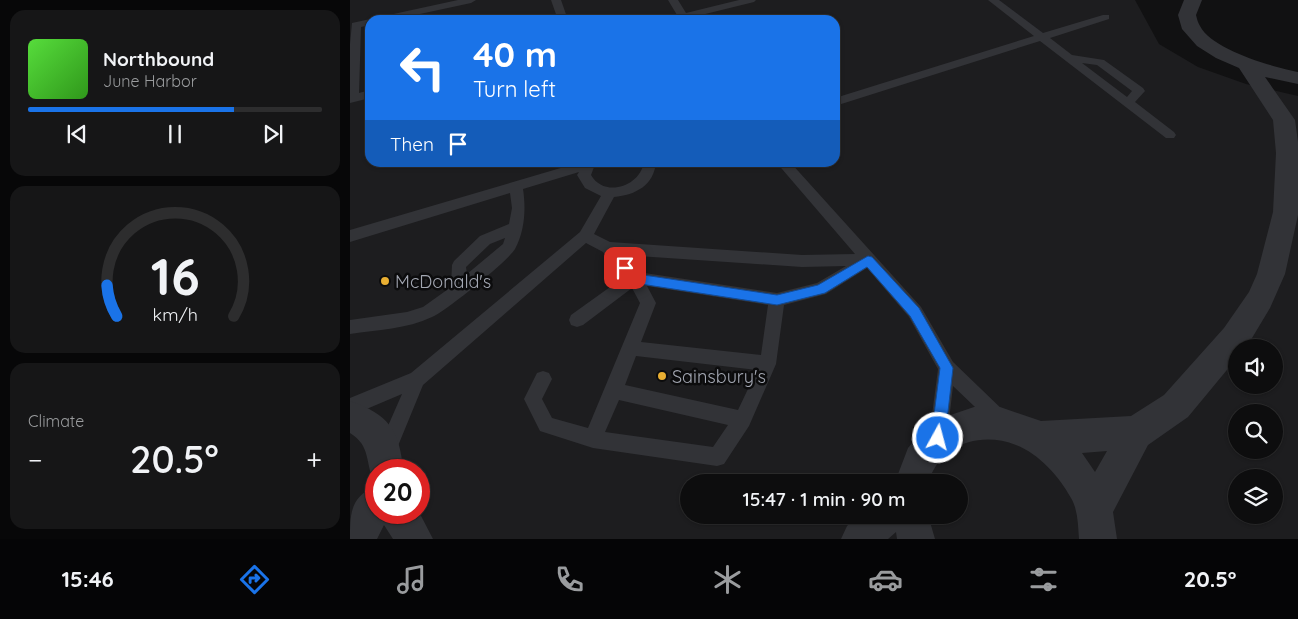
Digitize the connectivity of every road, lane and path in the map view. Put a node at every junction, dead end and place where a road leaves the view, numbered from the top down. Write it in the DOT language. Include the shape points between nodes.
graph roads {
  1 [pos="471,0"];
  2 [pos="556,0"];
  3 [pos="673,0"];
  4 [pos="752,0"];
  5 [pos="993,0"];
  6 [pos="1193,0"];
  7 [pos="401,15"];
  8 [pos="561,15"];
  9 [pos="682,15"];
  10 [pos="695,15"];
  11 [pos="1106,17"];
  12 [pos="365,23"];
  13 [pos="1042,37"];
  14 [pos="1069,58"];
  15 [pos="1248,66"];
  16 [pos="1298,78"];
  17 [pos="365,95"];
  18 [pos="351,98"];
  19 [pos="840,100"];
  20 [pos="1128,103"];
  21 [pos="1170,135"];
  22 [pos="579,167"];
  23 [pos="588,167"];
  24 [pos="649,167"];
  25 [pos="786,167"];
  26 [pos="516,186"];
  27 [pos="610,194"];
  28 [pos="515,227"];
  29 [pos="350,236"];
  30 [pos="585,236"];
  31 [pos="608,248"];
  32 [pos="868,260"];
  33 [pos="634,278"];
  34 [pos="459,290"];
  35 [pos="777,300"];
  36 [pos="577,320"];
  37 [pos="350,327"];
  38 [pos="630,348"];
  39 [pos="768,364"];
  40 [pos="947,368"];
  41 [pos="417,379"];
  42 [pos="543,379"];
  43 [pos="614,391"];
  44 [pos="350,407"];
  45 [pos="350,417"];
  46 [pos="742,420"];
  47 [pos="1005,424"];
  48 [pos="1136,433"];
  49 [pos="938,438"];
  50 [pos="1040,438"];
  51 [pos="594,439"];
  52 [pos="385,459"];
  53 [pos="387,459"];
  54 [pos="914,474"];
  55 [pos="366,524"];
  56 [pos="405,524"];
  57 [pos="877,524"];
  58 [pos="912,524"];
  59 [pos="1096,525"];
  60 [pos="356,539"];
  61 [pos="414,539"];
  62 [pos="860,539"];
  63 [pos="916,539"];
  1 -- 7 [label="lane"];
  2 -- 8 [label="lane"];
  3 -- 9 [label="lane"];
  4 -- 10 [label="lane"];
  5 -- 13 [label="lane"];
  6 -- 15 [label="street" via="1186,14 1193,31 1215,50"];
  11 -- 13 [label="lane"];
  12 -- 18 [label="lane" via="356,25"];
  13 -- 14 [label="lane"];
  13 -- 19 [label="lane"];
  14 -- 20 [label="lane"];
  14 -- 20 [label="lane" via="1100,62 1139,91"];
  15 -- 16 [label="street"];
  15 -- 48 [label="street" via="1289,111 1286,212 1271,274 1236,338 1176,406"];
  17 -- 18 [label="lane"];
  20 -- 21 [label="lane"];
  22 -- 26 [label="lane"];
  23 -- 27 [label="lane" via="584,175 587,185"];
  24 -- 27 [label="lane" via="642,182"];
  25 -- 32 [label="lane"];
  26 -- 28 [label="lane" via="519,208"];
  26 -- 29 [label="lane"];
  27 -- 30 [label="lane"];
  28 -- 34 [label="lane" via="509,247"];
  28 -- 34 [label="lane" via="484,240 459,264"];
  30 -- 31 [label="lane"];
  30 -- 41 [label="lane"];
  31 -- 32 [label="lane" via="802,261"];
  31 -- 33 [label="lane"];
  32 -- 35 [label="lane" via="821,289"];
  32 -- 40 [label="lane" via="915,312"];
  33 -- 35 [label="lane"];
  33 -- 36 [label="lane"];
  33 -- 38 [label="lane" via="648,303"];
  34 -- 37 [label="lane" via="428,312 407,319"];
  35 -- 39 [label="lane"];
  38 -- 39 [label="lane"];
  38 -- 43 [label="lane"];
  39 -- 46 [label="lane"];
  40 -- 47 [label="lane"];
  40 -- 49 [label="lane"];
  41 -- 44 [label="lane"];
  41 -- 53 [label="lane"];
  42 -- 51 [label="lane" via="533,399 546,425"];
  43 -- 46 [label="lane"];
  43 -- 51 [label="lane"];
  45 -- 52 [label="street" via="368,425 380,437"];
  46 -- 51 [label="lane" via="717,457"];
  47 -- 49 [label="street" via="981,421 958,426"];
  47 -- 50 [label="street"];
  48 -- 50 [label="street"];
  48 -- 59 [label="street"];
  49 -- 54 [label="street" via="924,452"];
  50 -- 59 [label="street" via="1062,456 1077,475"];
  55 -- 60 [label="street"];
  56 -- 61 [label="street"];
  57 -- 62 [label="street"];
  58 -- 63 [label="street"];
}
